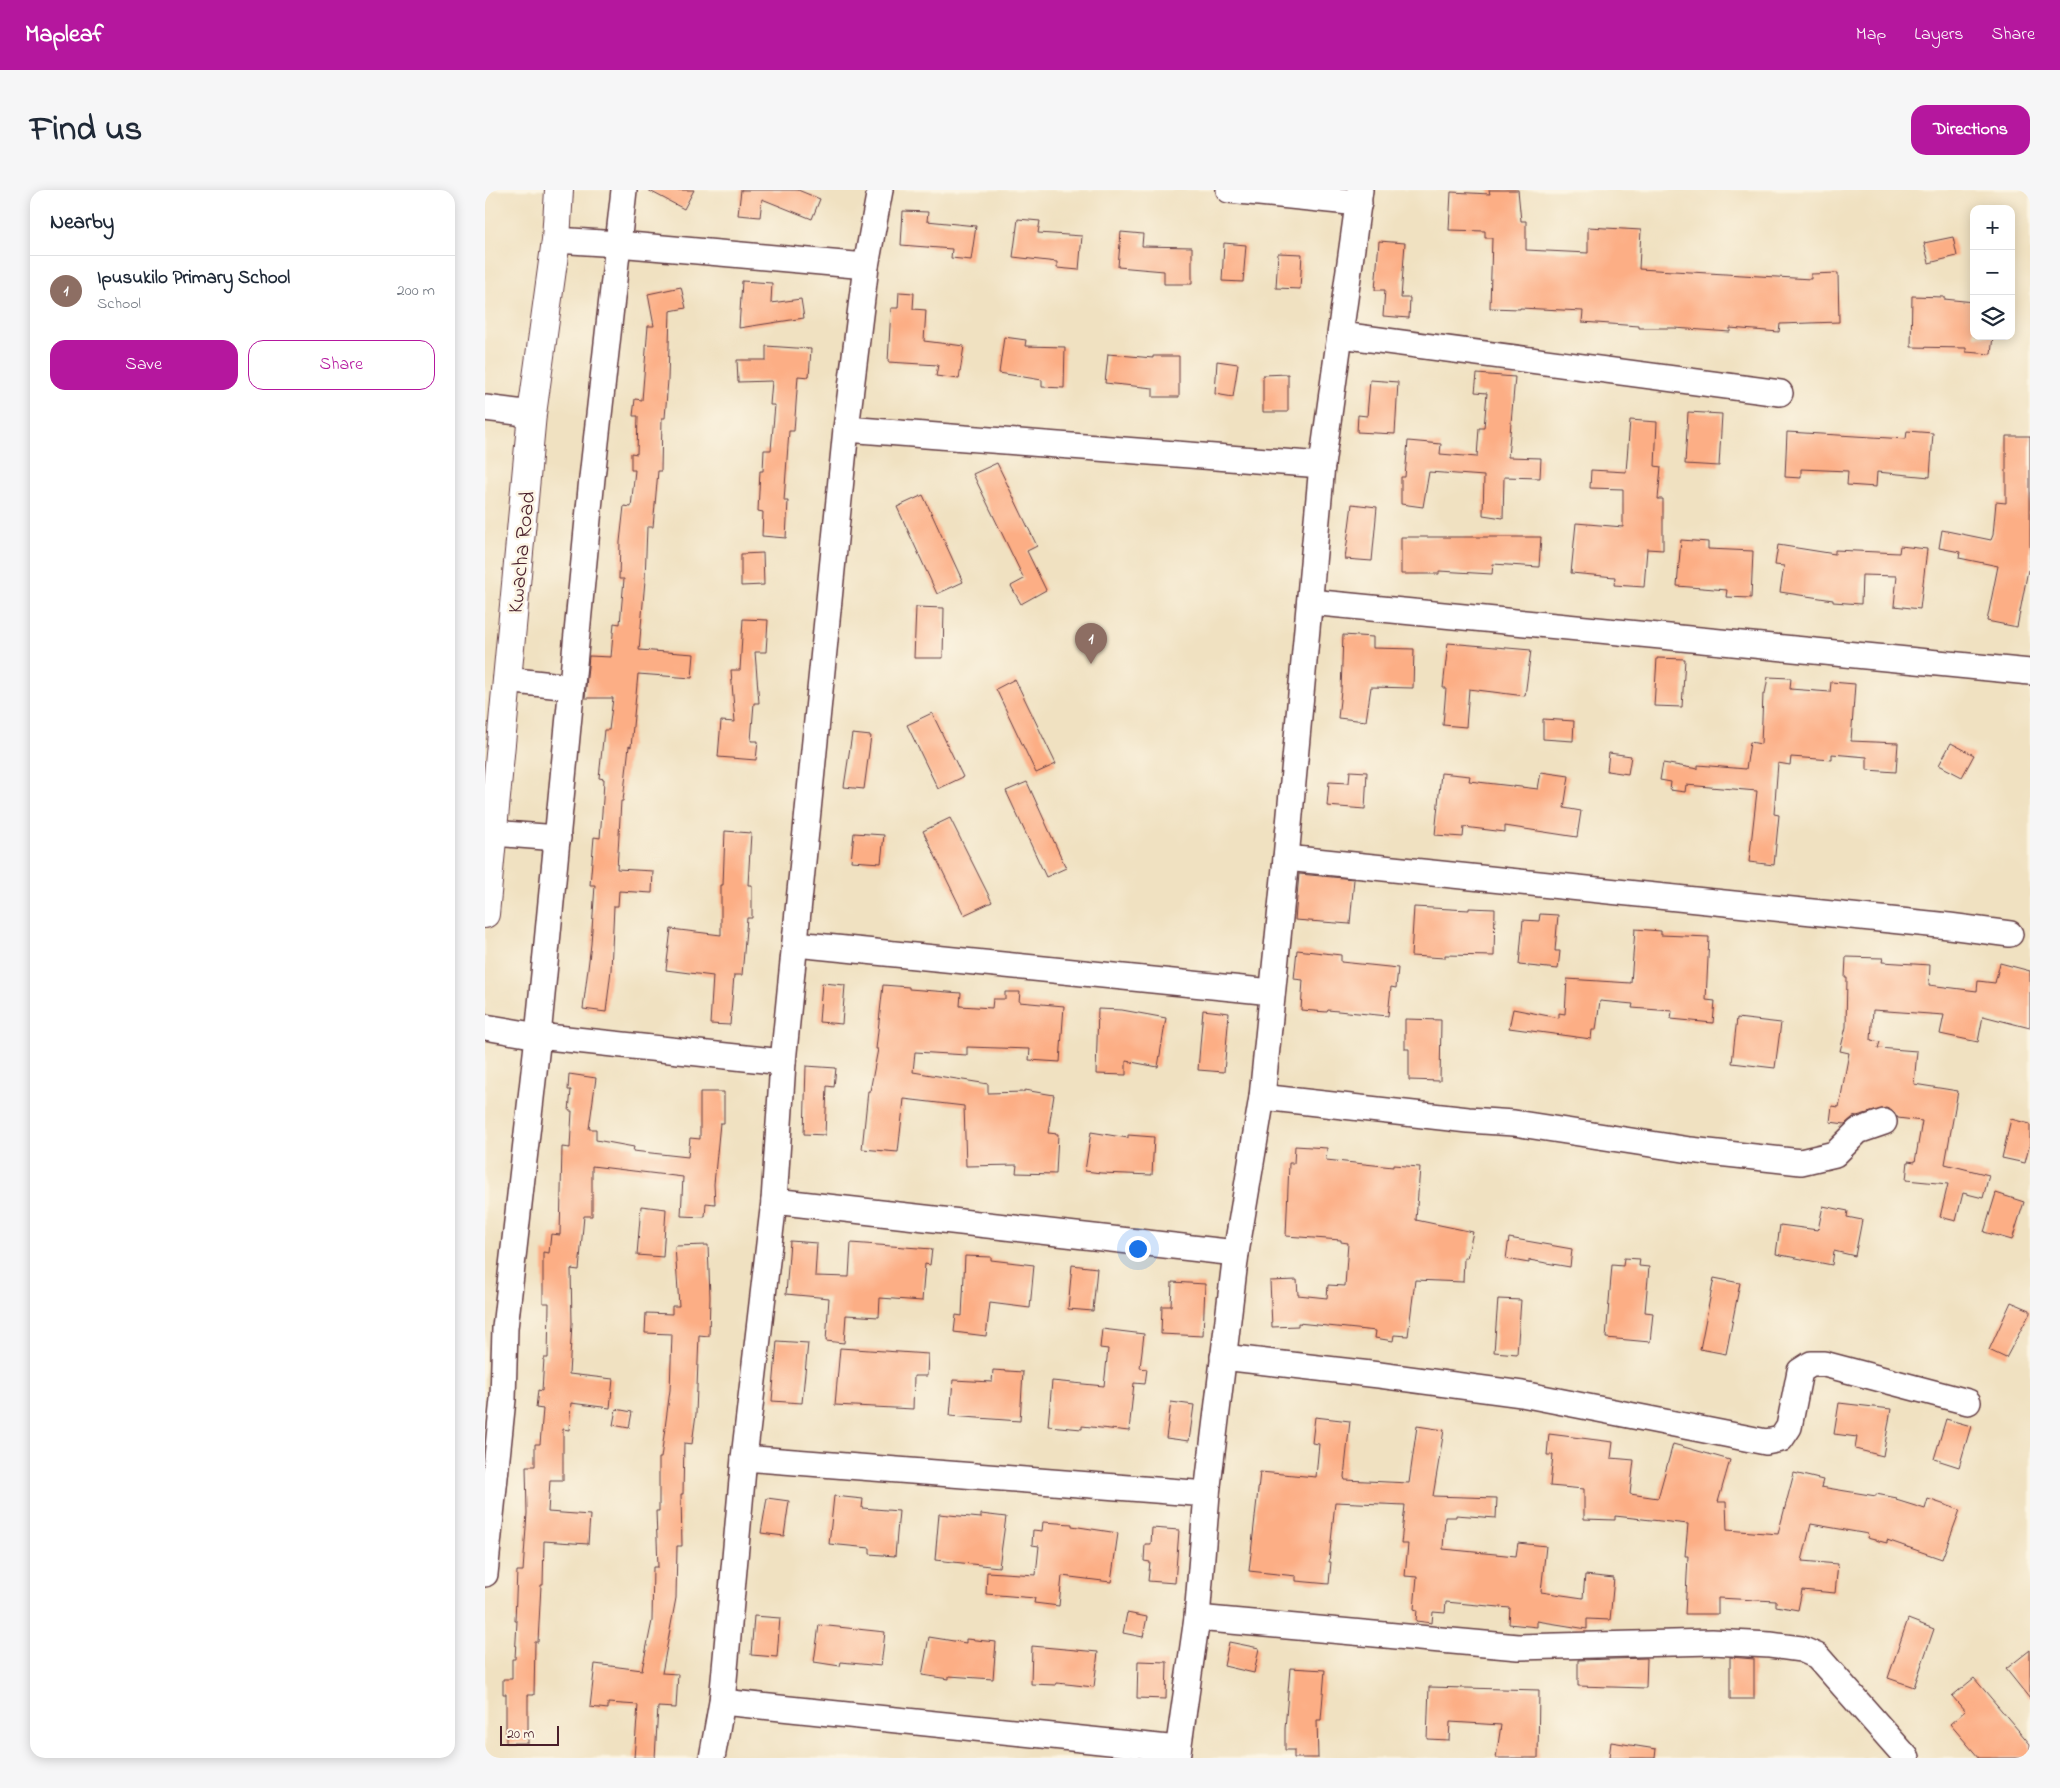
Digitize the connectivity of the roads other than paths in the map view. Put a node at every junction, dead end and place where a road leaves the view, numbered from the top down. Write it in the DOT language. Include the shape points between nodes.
graph roads {
  1 [pos="559,190"];
  2 [pos="624,190"];
  3 [pos="880,190"];
  4 [pos="1229,190"];
  5 [pos="1359,197"];
  6 [pos="556,240"];
  7 [pos="618,244"];
  8 [pos="866,266"];
  9 [pos="1341,335"];
  10 [pos="1780,394"];
  11 [pos="485,408"];
  12 [pos="532,414"];
  13 [pos="846,428"];
  14 [pos="1322,465"];
  15 [pos="1310,602"];
  16 [pos="2030,672"];
  17 [pos="506,680"];
  18 [pos="571,687"];
  19 [pos="491,792"];
  20 [pos="492,833"];
  21 [pos="558,838"];
  22 [pos="1286,858"];
  23 [pos="485,914"];
  24 [pos="2011,934"];
  25 [pos="796,944"];
  26 [pos="1272,992"];
  27 [pos="485,1027"];
  28 [pos="538,1036"];
  29 [pos="783,1062"];
  30 [pos="1262,1097"];
  31 [pos="1884,1122"];
  32 [pos="774,1201"];
  33 [pos="1236,1253"];
  34 [pos="1223,1357"];
  35 [pos="1968,1402"];
  36 [pos="743,1458"];
  37 [pos="1207,1494"];
  38 [pos="485,1574"];
  39 [pos="1197,1618"];
  40 [pos="722,1702"];
  41 [pos="1178,1754"];
  42 [pos="712,1758"];
  43 [pos="1907,1758"];
  1 -- 6 [label="main road, Kwacha Road"];
  2 -- 7 [label="street"];
  3 -- 8 [label="street"];
  4 -- 5 [label="street"];
  5 -- 9 [label="street"];
  6 -- 7 [label="street"];
  6 -- 12 [label="main road, Kwacha Road"];
  7 -- 8 [label="street"];
  7 -- 18 [label="street"];
  8 -- 13 [label="street"];
  9 -- 10 [label="street"];
  9 -- 14 [label="street"];
  11 -- 12 [label="street"];
  12 -- 17 [label="main road, Kwacha Road"];
  13 -- 14 [label="street"];
  13 -- 25 [label="street"];
  14 -- 15 [label="street"];
  15 -- 16 [label="street"];
  15 -- 22 [label="street"];
  17 -- 18 [label="street"];
  17 -- 19 [label="main road, Kwacha Road"];
  18 -- 21 [label="street"];
  19 -- 20 [label="main road, Kwacha Road"];
  20 -- 21 [label="street"];
  20 -- 23 [label="main road, Kwacha Road"];
  21 -- 28 [label="street"];
  22 -- 24 [label="street"];
  22 -- 26 [label="street"];
  25 -- 26 [label="street"];
  25 -- 29 [label="street"];
  26 -- 30 [label="street"];
  27 -- 28 [label="street"];
  28 -- 29 [label="street"];
  28 -- 38 [label="street" via="505,1328 503,1399"];
  29 -- 32 [label="street"];
  30 -- 31 [label="street" via="1514,1123 1690,1150 1801,1162 1835,1154 1858,1131"];
  30 -- 33 [label="street"];
  32 -- 33 [label="street"];
  32 -- 36 [label="street"];
  33 -- 34 [label="street"];
  34 -- 35 [label="street" via="1521,1394 1766,1442 1781,1440 1789,1427 1800,1371 1811,1364 1824,1364"];
  34 -- 37 [label="street"];
  36 -- 37 [label="street"];
  36 -- 40 [label="street"];
  37 -- 39 [label="street"];
  39 -- 41 [label="street"];
  39 -- 43 [label="street" via="1518,1647 1712,1642 1801,1649 1817,1656"];
  40 -- 41 [label="street"];
  40 -- 42 [label="street"];
}
